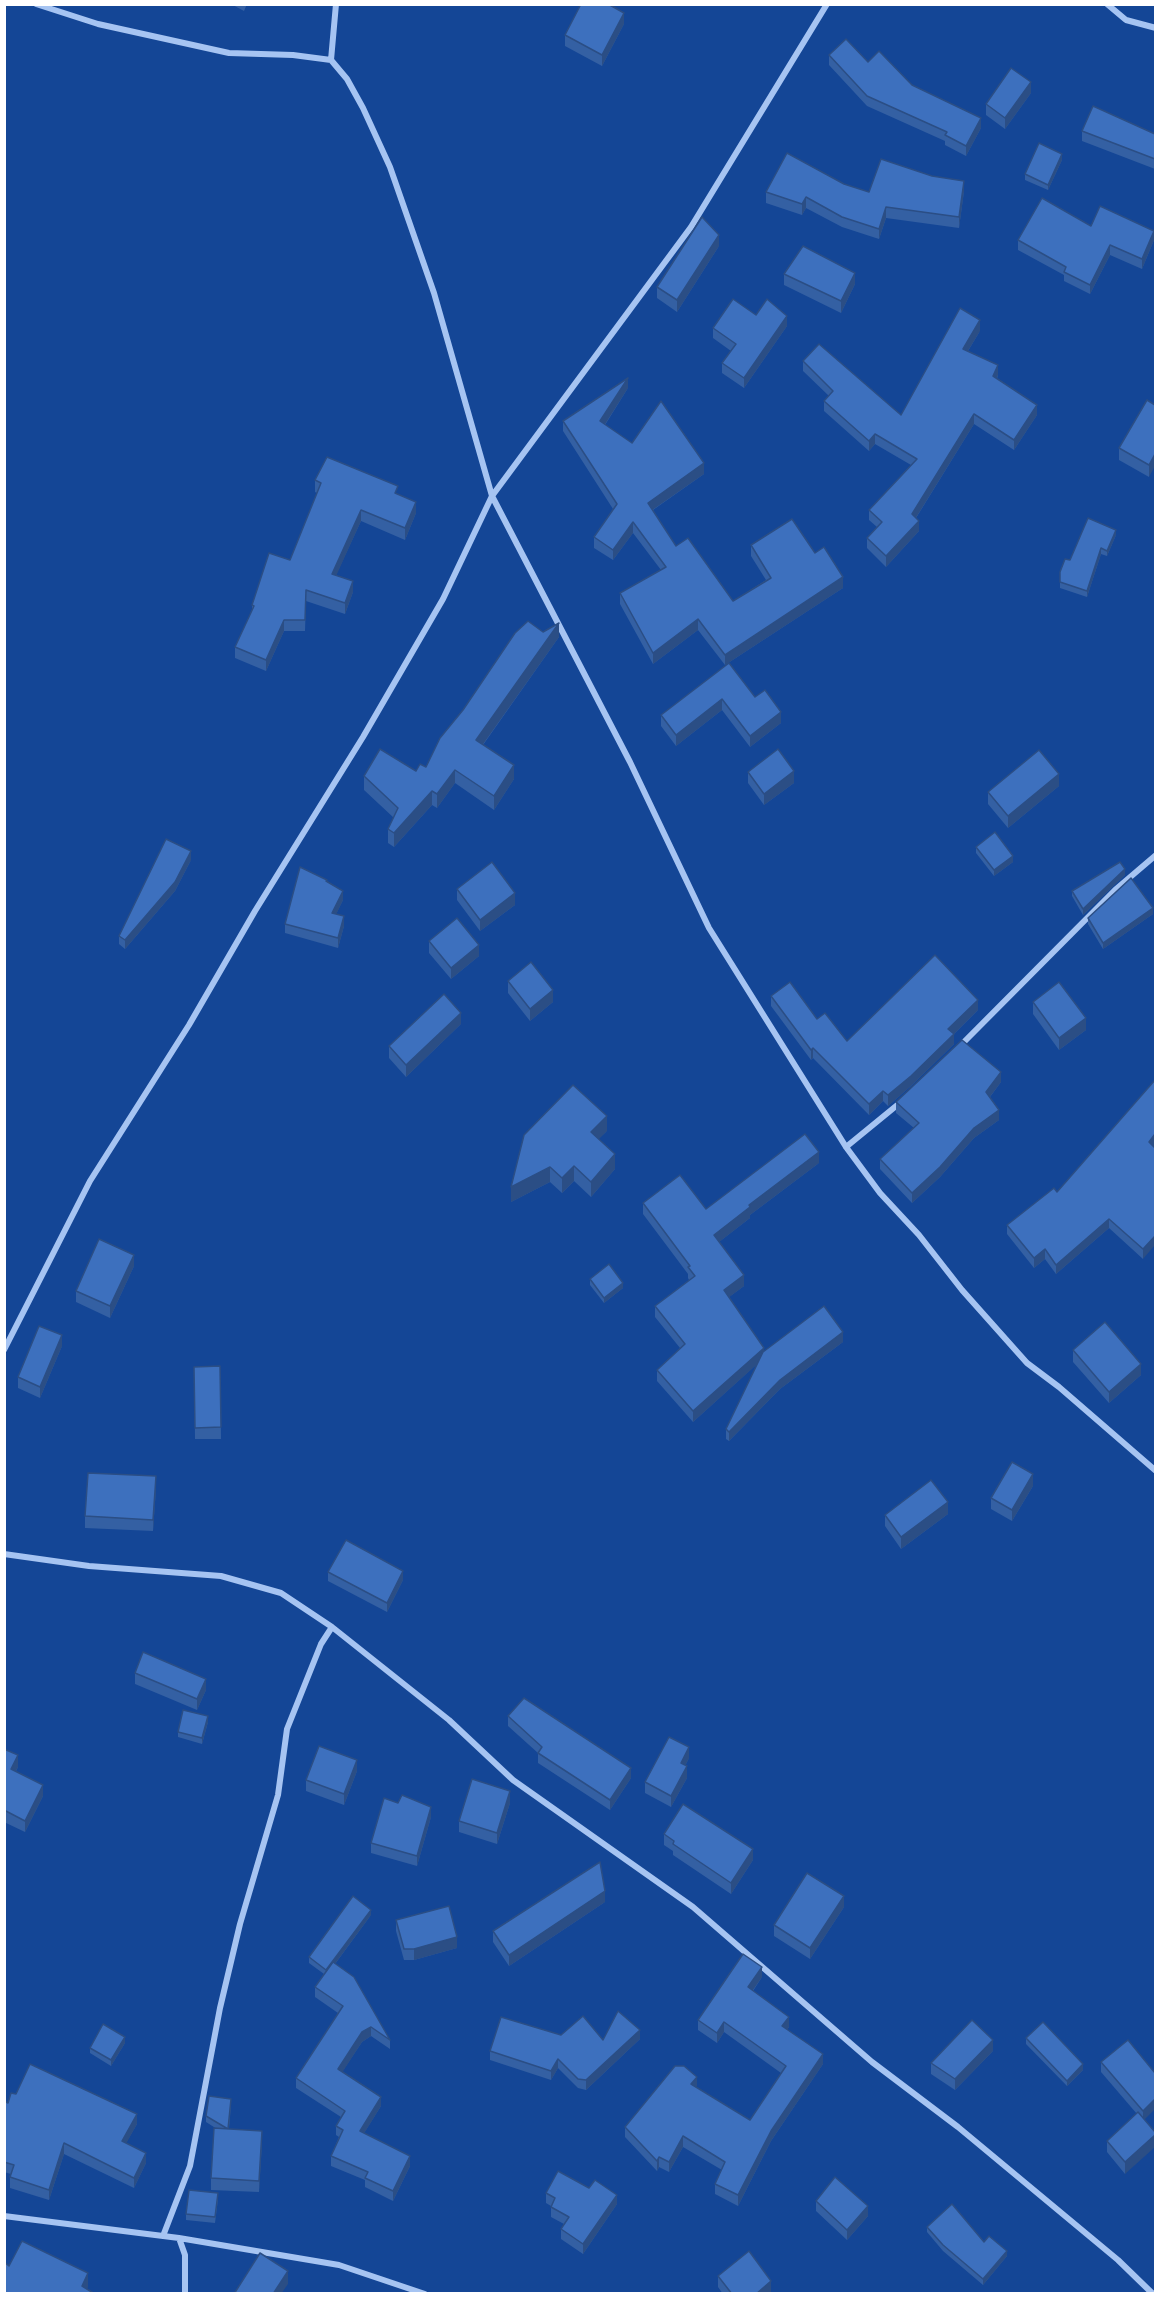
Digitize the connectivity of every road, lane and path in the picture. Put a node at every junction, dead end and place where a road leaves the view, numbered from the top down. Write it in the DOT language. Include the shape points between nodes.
graph roads {
  1 [pos="36,4"];
  2 [pos="336,4"];
  3 [pos="826,4"];
  4 [pos="1107,4"];
  5 [pos="1155,28"];
  6 [pos="331,60"];
  7 [pos="492,495"];
  8 [pos="1155,855"];
  9 [pos="957,1049"];
  10 [pos="907,1097"];
  11 [pos="846,1147"];
  12 [pos="4,1350"];
  13 [pos="1155,1471"];
  14 [pos="4,1554"];
  15 [pos="332,1627"];
  16 [pos="4,2216"];
  17 [pos="163,2236"];
  18 [pos="179,2238"];
  19 [pos="185,2294"];
  20 [pos="425,2294"];
  21 [pos="1153,2294"];
  1 -- 6 [label="street" via="98,24 229,54"];
  2 -- 6 [label="street"];
  3 -- 7 [label="street" via="691,227"];
  4 -- 5 [label="street" via="1126,20"];
  6 -- 7 [label="street" via="363,108 390,167 434,293"];
  7 -- 11 [label="street" via="630,762 709,928"];
  7 -- 12 [label="street" via="443,599 369,727 90,1181"];
  8 -- 9 [label="street"];
  10 -- 11 [label="street"];
  11 -- 13 [label="street" via="879,1193 1027,1363"];
  14 -- 15 [label="street" via="89,1566 221,1576 281,1593"];
  15 -- 17 [label="street" via="321,1644 287,1729 278,1795 237,1935 190,2166"];
  15 -- 21 [label="street" via="450,1720 513,1780 693,1907 872,2062 958,2127 1118,2260"];
  16 -- 17 [label="street"];
  17 -- 18 [label="street"];
  18 -- 19 [label="street" via="184,2254"];
  18 -- 20 [label="street" via="339,2265"];
}
